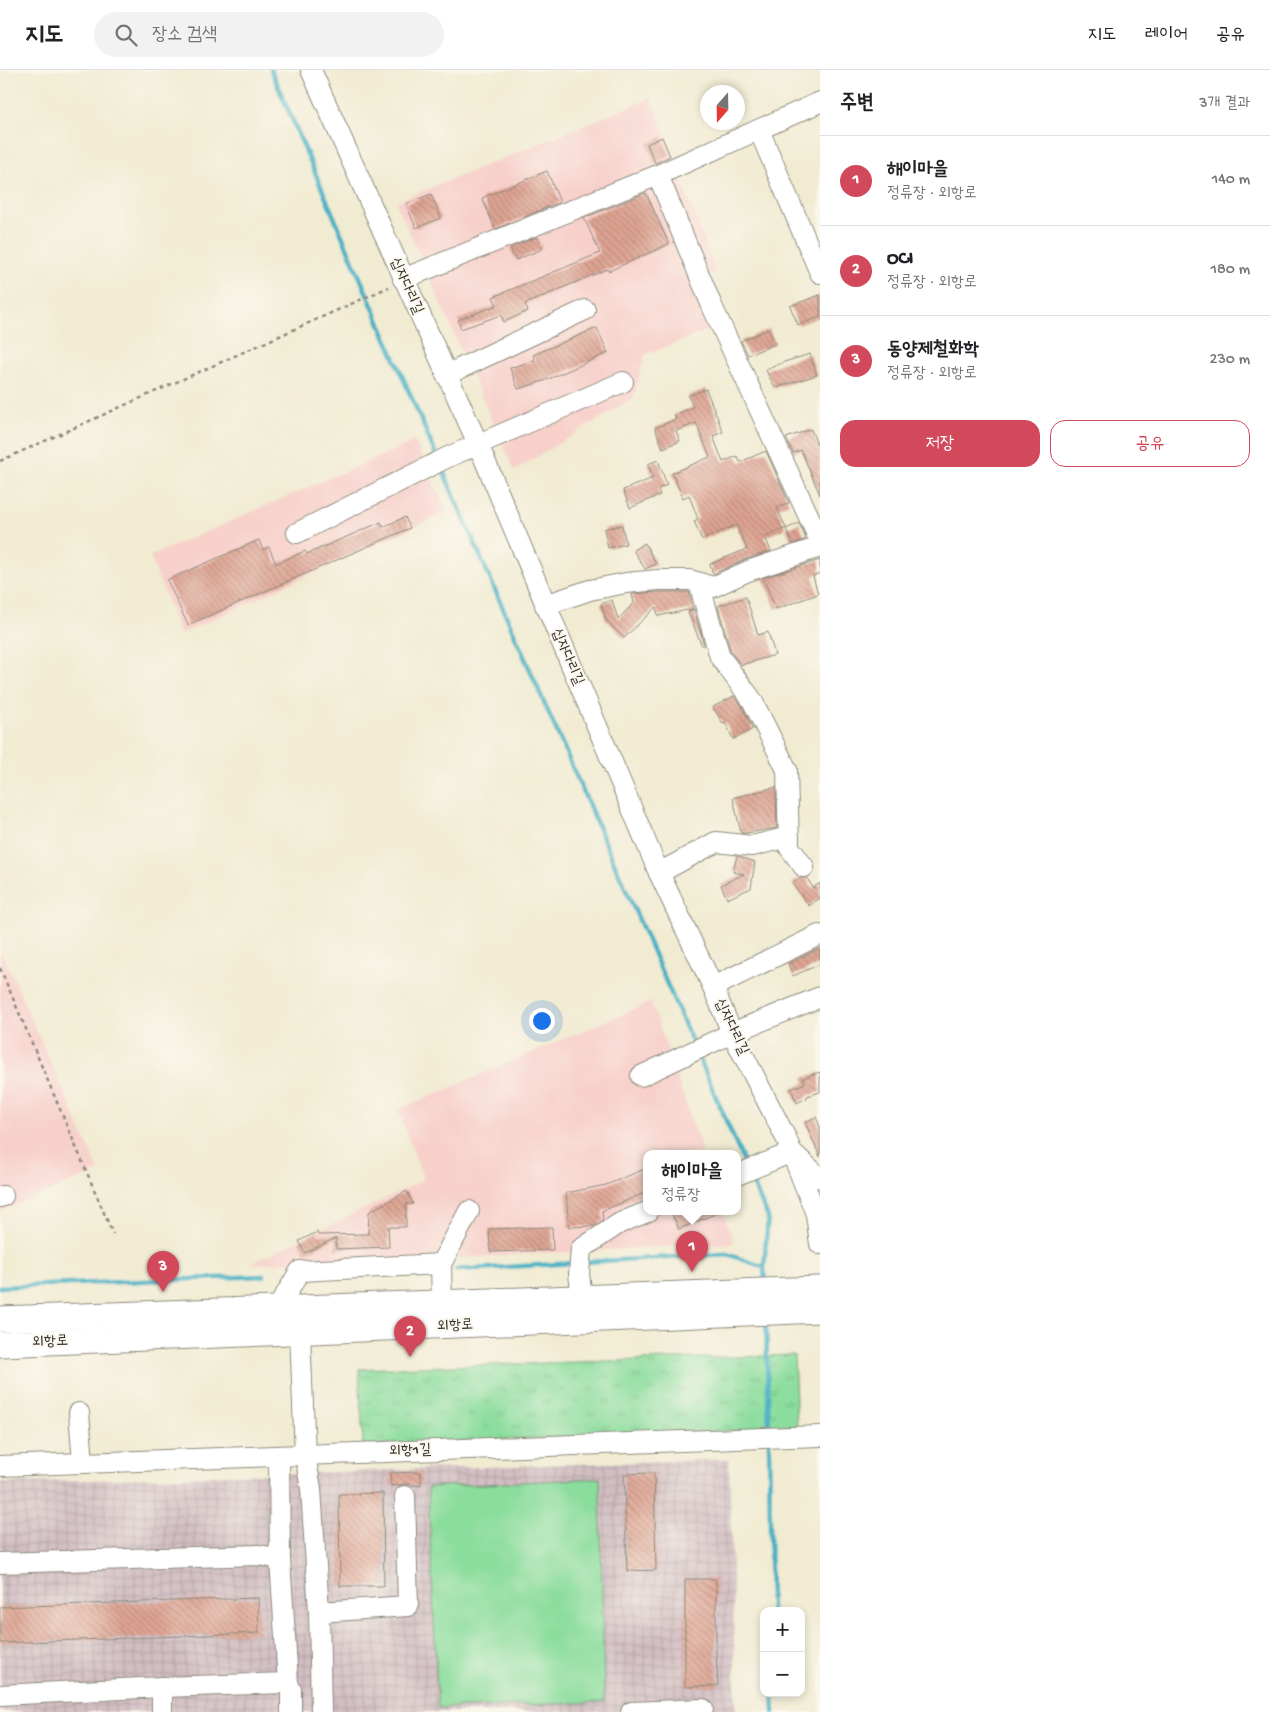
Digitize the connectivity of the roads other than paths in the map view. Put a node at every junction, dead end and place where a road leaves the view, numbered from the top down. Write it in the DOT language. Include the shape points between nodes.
graph roads {
  1 [pos="311,70"];
  2 [pos="820,102"];
  3 [pos="759,130"];
  4 [pos="658,175"];
  5 [pos="820,274"];
  6 [pos="403,279"];
  7 [pos="585,310"];
  8 [pos="446,374"];
  9 [pos="623,382"];
  10 [pos="478,444"];
  11 [pos="297,533"];
  12 [pos="820,541"];
  13 [pos="820,547"];
  14 [pos="699,583"];
  15 [pos="545,605"];
  16 [pos="789,837"];
  17 [pos="804,867"];
  18 [pos="659,873"];
  19 [pos="819,935"];
  20 [pos="713,986"];
  21 [pos="820,997"];
  22 [pos="732,1033"];
  23 [pos="641,1076"];
  24 [pos="792,1152"];
  25 [pos="744,1172"];
  26 [pos="820,1178"];
  27 [pos="469,1211"];
  28 [pos="643,1213"];
  29 [pos="820,1244"];
  30 [pos="441,1264"];
  31 [pos="581,1286"];
  32 [pos="820,1289"];
  33 [pos="785,1301"];
  34 [pos="747,1302"];
  35 [pos="442,1303"];
  36 [pos="278,1308"];
  37 [pos="820,1310"];
  38 [pos="0,1319"];
  39 [pos="300,1332"];
  40 [pos="0,1344"];
  41 [pos="79,1412"];
  42 [pos="820,1436"];
  43 [pos="305,1455"];
  44 [pos="279,1456"];
  45 [pos="83,1463"];
  46 [pos="0,1466"];
  47 [pos="405,1496"];
  48 [pos="280,1559"];
  49 [pos="0,1563"];
  50 [pos="318,1612"];
  51 [pos="288,1684"];
  52 [pos="162,1687"];
  53 [pos="0,1695"];
  54 [pos="703,1708"];
  55 [pos="162,1712"];
  56 [pos="291,1712"];
  57 [pos="321,1712"];
  58 [pos="630,1712"];
  1 -- 6 [label="street, 십자다리길"];
  2 -- 3 [label="street"];
  3 -- 4 [label="street"];
  3 -- 5 [label="street"];
  4 -- 6 [label="street"];
  4 -- 12 [label="street" via="712,306"];
  6 -- 8 [label="street, 십자다리길"];
  7 -- 8 [label="street"];
  8 -- 10 [label="street, 십자다리길"];
  9 -- 10 [label="street"];
  10 -- 11 [label="street"];
  10 -- 15 [label="street, 십자다리길"];
  13 -- 14 [label="street" via="748,571 713,587"];
  14 -- 15 [label="street" via="690,580 626,583 590,590"];
  14 -- 16 [label="street" via="720,657 752,700 787,770"];
  15 -- 18 [label="street, 십자다리길"];
  16 -- 17 [label="street" via="790,847"];
  16 -- 18 [label="street" via="752,846 716,842"];
  18 -- 20 [label="street, 십자다리길"];
  19 -- 20 [label="street"];
  20 -- 22 [label="street, 십자다리길"];
  21 -- 22 [label="street"];
  22 -- 23 [label="street"];
  22 -- 24 [label="street, 십자다리길"];
  24 -- 25 [label="street"];
  24 -- 26 [label="street"];
  24 -- 29 [label="street, 십자다리길" via="816,1214"];
  27 -- 30 [label="street"];
  28 -- 31 [label="street" via="620,1223 581,1249"];
  30 -- 35 [label="street"];
  30 -- 36 [label="street" via="300,1271"];
  31 -- 34 [label="main road, 외항로"];
  31 -- 35 [label="main road, 외항로"];
  32 -- 33 [label="main road, 외항로"];
  33 -- 34 [label="main road, 외항로"];
  33 -- 37 [label="main road, 외항로"];
  34 -- 39 [label="main road, 외항로"];
  35 -- 36 [label="main road, 외항로"];
  36 -- 38 [label="main road, 외항로"];
  39 -- 40 [label="main road, 외항로"];
  39 -- 43 [label="street"];
  41 -- 45 [label="street"];
  42 -- 43 [label="street, 외항1길"];
  43 -- 44 [label="street, 외항1길"];
  43 -- 50 [label="street" via="311,1489"];
  44 -- 45 [label="street, 외항1길"];
  44 -- 48 [label="street"];
  45 -- 46 [label="street, 외항1길"];
  47 -- 50 [label="street" via="408,1606"];
  48 -- 49 [label="street" via="259,1556"];
  48 -- 51 [label="street"];
  50 -- 57 [label="street"];
  51 -- 52 [label="street"];
  51 -- 56 [label="street"];
  52 -- 53 [label="street"];
  52 -- 55 [label="street"];
  54 -- 58 [label="street"];
}
